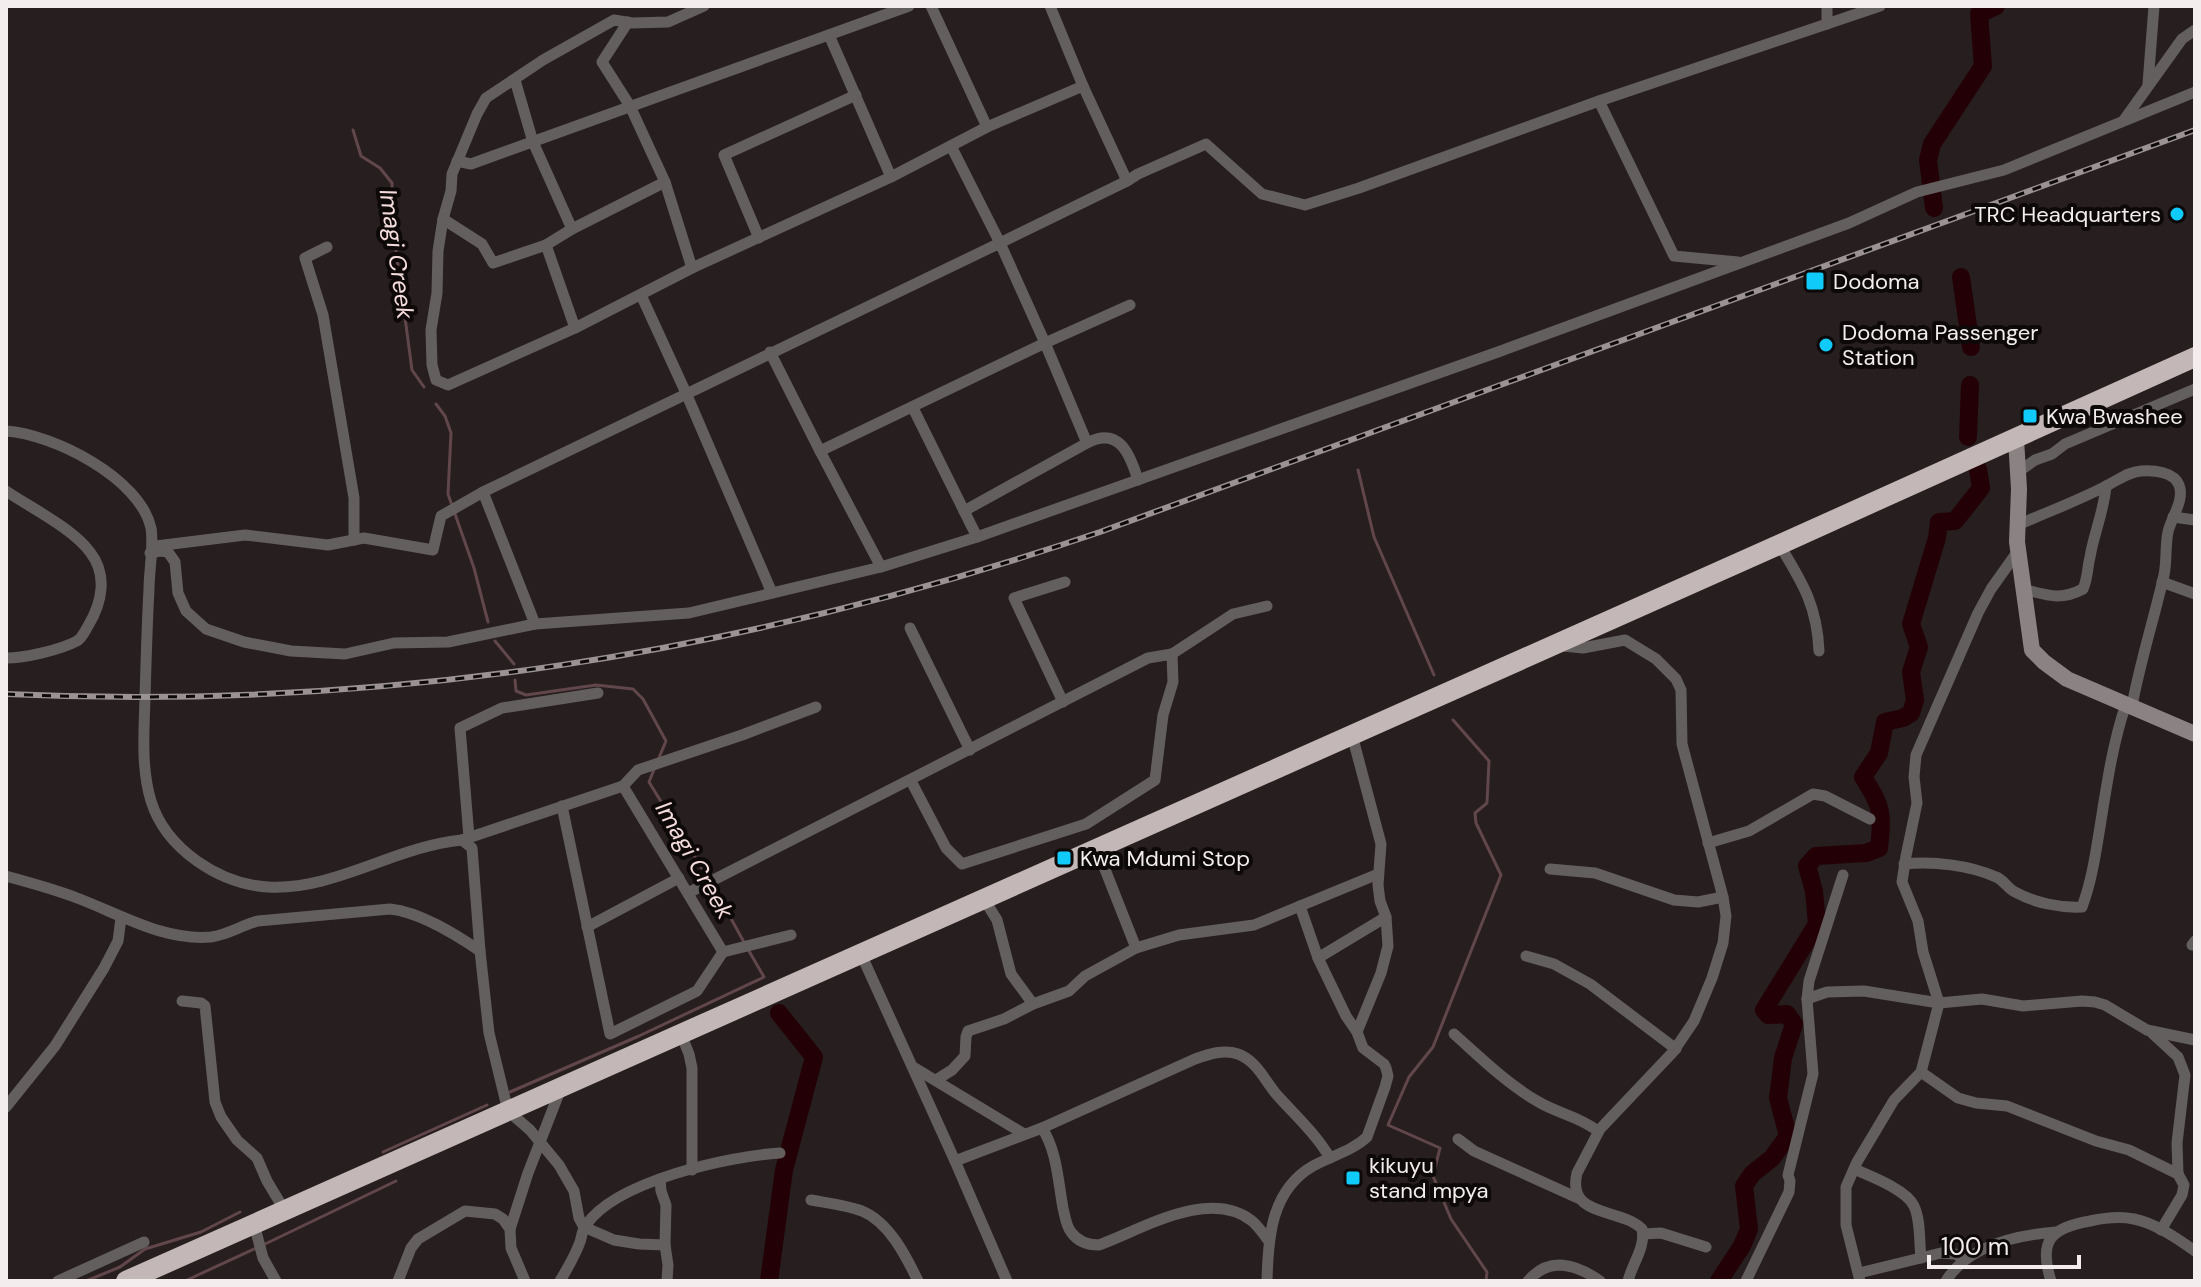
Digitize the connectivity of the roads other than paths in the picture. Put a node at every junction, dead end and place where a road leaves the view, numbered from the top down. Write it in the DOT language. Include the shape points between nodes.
graph roads {
  1 [pos="704,6"];
  2 [pos="909,6"];
  3 [pos="931,6"];
  4 [pos="1050,6"];
  5 [pos="1827,6"];
  6 [pos="1880,6"];
  7 [pos="2154,6"];
  8 [pos="628,22"];
  9 [pos="1827,24"];
  10 [pos="2195,30"];
  11 [pos="829,35"];
  12 [pos="515,80"];
  13 [pos="1083,86"];
  14 [pos="2148,87"];
  15 [pos="2195,92"];
  16 [pos="856,95"];
  17 [pos="1599,101"];
  18 [pos="630,106"];
  19 [pos="2146,113"];
  20 [pos="2123,122"];
  21 [pos="987,127"];
  22 [pos="533,142"];
  23 [pos="951,146"];
  24 [pos="457,161"];
  25 [pos="891,177"];
  26 [pos="1127,181"];
  27 [pos="665,182"];
  28 [pos="443,219"];
  29 [pos="572,229"];
  30 [pos="759,238"];
  31 [pos="1000,243"];
  32 [pos="546,245"];
  33 [pos="327,247"];
  34 [pos="1742,263"];
  35 [pos="692,268"];
  36 [pos="641,295"];
  37 [pos="1130,305"];
  38 [pos="575,328"];
  39 [pos="1045,343"];
  40 [pos="770,352"];
  41 [pos="2195,357"];
  42 [pos="2195,389"];
  43 [pos="686,393"];
  44 [pos="913,408"];
  45 [pos="6,431"];
  46 [pos="2016,439"];
  47 [pos="1087,443"];
  48 [pos="820,451"];
  49 [pos="2018,472"];
  50 [pos="1138,480"];
  51 [pos="2106,486"];
  52 [pos="6,491"];
  53 [pos="483,492"];
  54 [pos="964,511"];
  55 [pos="2173,517"];
  56 [pos="2195,520"];
  57 [pos="2018,525"];
  58 [pos="977,537"];
  59 [pos="354,540"];
  60 [pos="1779,544"];
  61 [pos="150,550"];
  62 [pos="2019,550"];
  63 [pos="881,567"];
  64 [pos="1065,582"];
  65 [pos="2162,582"];
  66 [pos="2023,589"];
  67 [pos="772,593"];
  68 [pos="2195,594"];
  69 [pos="1267,606"];
  70 [pos="535,624"];
  71 [pos="910,628"];
  72 [pos="1552,645"];
  73 [pos="1819,651"];
  74 [pos="1172,654"];
  75 [pos="6,658"];
  76 [pos="598,693"];
  77 [pos="1063,702"];
  78 [pos="2129,705"];
  79 [pos="816,707"];
  80 [pos="2195,734"];
  81 [pos="1352,735"];
  82 [pos="970,750"];
  83 [pos="911,781"];
  84 [pos="623,786"];
  85 [pos="562,806"];
  86 [pos="1870,819"];
  87 [pos="1086,824"];
  88 [pos="465,838"];
  89 [pos="1708,843"];
  90 [pos="1094,850"];
  91 [pos="1904,864"];
  92 [pos="1550,869"];
  93 [pos="1378,874"];
  94 [pos="1843,875"];
  95 [pos="6,876"];
  96 [pos="679,878"];
  97 [pos="688,893"];
  98 [pos="1723,897"];
  99 [pos="984,899"];
  100 [pos="1300,906"];
  101 [pos="1386,917"];
  102 [pos="121,918"];
  103 [pos="587,927"];
  104 [pos="791,935"];
  105 [pos="1136,948"];
  106 [pos="480,951"];
  107 [pos="723,952"];
  108 [pos="861,954"];
  109 [pos="1526,956"];
  110 [pos="1318,958"];
  111 [pos="1807,999"];
  112 [pos="182,1001"];
  113 [pos="1939,1003"];
  114 [pos="1033,1004"];
  115 [pos="2147,1030"];
  116 [pos="1357,1032"];
  117 [pos="681,1034"];
  118 [pos="1454,1034"];
  119 [pos="2182,1037"];
  120 [pos="2195,1040"];
  121 [pos="1676,1049"];
  122 [pos="2178,1057"];
  123 [pos="912,1067"];
  124 [pos="1921,1072"];
  125 [pos="936,1080"];
  126 [pos="561,1087"];
  127 [pos="6,1107"];
  128 [pos="508,1111"];
  129 [pos="1042,1128"];
  130 [pos="1598,1131"];
  131 [pos="1024,1134"];
  132 [pos="1458,1139"];
  133 [pos="540,1142"];
  134 [pos="780,1153"];
  135 [pos="1330,1158"];
  136 [pos="955,1161"];
  137 [pos="1854,1169"];
  138 [pos="692,1170"];
  139 [pos="2178,1174"];
  140 [pos="660,1179"];
  141 [pos="1580,1199"];
  142 [pos="811,1200"];
  143 [pos="285,1211"];
  144 [pos="254,1224"];
  145 [pos="584,1227"];
  146 [pos="510,1229"];
  147 [pos="2161,1230"];
  148 [pos="2056,1232"];
  149 [pos="1643,1234"];
  150 [pos="1268,1240"];
  151 [pos="144,1242"];
  152 [pos="665,1245"];
  153 [pos="1706,1247"];
  154 [pos="2195,1251"];
  155 [pos="1921,1258"];
  156 [pos="1965,1259"];
  157 [pos="1860,1277"];
  158 [pos="1267,1279"];
  159 [pos="58,1281"];
  160 [pos="126,1281"];
  161 [pos="276,1281"];
  162 [pos="398,1281"];
  163 [pos="525,1281"];
  164 [pos="560,1281"];
  165 [pos="667,1281"];
  166 [pos="918,1281"];
  167 [pos="1007,1281"];
  168 [pos="1253,1281"];
  169 [pos="1528,1281"];
  170 [pos="1600,1281"];
  171 [pos="1628,1281"];
  172 [pos="1746,1281"];
  173 [pos="1946,1281"];
  174 [pos="2051,1281"];
  1 -- 8 [label="street" via="668,22"];
  2 -- 11 [label="street"];
  3 -- 21 [label="street"];
  4 -- 13 [label="street"];
  5 -- 9 [label="street"];
  6 -- 9 [label="street"];
  7 -- 14 [label="street"];
  8 -- 12 [label="street" via="614,20 589,32"];
  8 -- 18 [label="street" via="602,62"];
  9 -- 17 [label="street"];
  10 -- 14 [label="street" via="2182,39"];
  11 -- 16 [label="street"];
  11 -- 18 [label="street"];
  12 -- 22 [label="street"];
  12 -- 24 [label="street" via="486,98"];
  13 -- 21 [label="street"];
  13 -- 26 [label="street"];
  14 -- 19 [label="street"];
  14 -- 20 [label="street"];
  15 -- 19 [label="street"];
  16 -- 25 [label="street"];
  16 -- 30 [label="street" via="724,155"];
  17 -- 26 [label="street" via="1305,205 1262,194 1206,144"];
  17 -- 34 [label="street" via="1674,256"];
  18 -- 22 [label="street"];
  18 -- 27 [label="street"];
  19 -- 20 [label="street"];
  20 -- 34 [label="street" via="2004,170 1917,192"];
  21 -- 23 [label="street"];
  22 -- 24 [label="street" via="471,164"];
  22 -- 29 [label="street"];
  23 -- 25 [label="street"];
  23 -- 31 [label="street"];
  24 -- 28 [label="street"];
  25 -- 30 [label="street"];
  26 -- 31 [label="street"];
  27 -- 29 [label="street"];
  27 -- 35 [label="street"];
  28 -- 32 [label="street" via="482,244 493,263"];
  28 -- 38 [label="street" via="431,330 436,380 448,385"];
  29 -- 32 [label="street"];
  30 -- 35 [label="street"];
  31 -- 39 [label="street"];
  31 -- 40 [label="street"];
  32 -- 38 [label="street"];
  33 -- 59 [label="street" via="305,258 323,315 354,498"];
  34 -- 50 [label="street"];
  35 -- 36 [label="street"];
  36 -- 38 [label="street"];
  36 -- 43 [label="street"];
  37 -- 39 [label="street"];
  39 -- 44 [label="street"];
  39 -- 47 [label="street"];
  40 -- 43 [label="street"];
  40 -- 48 [label="street"];
  41 -- 46 [label="highway"];
  42 -- 49 [label="street" via="2065,444"];
  43 -- 53 [label="street"];
  43 -- 67 [label="street"];
  44 -- 48 [label="street"];
  44 -- 54 [label="street"];
  45 -- 61 [label="street" via="55,443 107,472 144,511 151,530"];
  46 -- 49 [label="street"];
  46 -- 60 [label="highway"];
  47 -- 50 [label="street" via="1117,441 1131,455"];
  47 -- 54 [label="street"];
  48 -- 63 [label="street"];
  49 -- 57 [label="street"];
  50 -- 58 [label="street"];
  51 -- 55 [label="street" via="2130,472 2161,472 2174,478 2181,490"];
  51 -- 57 [label="street"];
  51 -- 66 [label="street" via="2083,589 2054,597"];
  52 -- 75 [label="street" via="70,532 91,552 102,586 80,640"];
  53 -- 59 [label="street" via="441,516 433,550"];
  53 -- 70 [label="street"];
  54 -- 58 [label="street"];
  55 -- 56 [label="street"];
  55 -- 65 [label="street"];
  57 -- 62 [label="street"];
  58 -- 63 [label="street"];
  59 -- 61 [label="street" via="328,545 245,535"];
  60 -- 72 [label="highway"];
  60 -- 73 [label="street" via="1814,612"];
  61 -- 70 [label="street" via="168,552 175,562 186,611 206,629 244,642 345,654 394,643 448,642"];
  61 -- 88 [label="street" via="144,769 152,805 190,855 243,883 289,887"];
  62 -- 66 [label="street"];
  62 -- 91 [label="street" via="1985,600 1920,744 1917,803"];
  63 -- 67 [label="street"];
  64 -- 77 [label="street" via="1014,598"];
  65 -- 68 [label="street"];
  65 -- 78 [label="street"];
  66 -- 78 [label="street" via="2032,650 2067,679"];
  67 -- 70 [label="street" via="689,613"];
  69 -- 74 [label="street" via="1233,614"];
  71 -- 82 [label="street"];
  72 -- 81 [label="highway"];
  72 -- 89 [label="street" via="1583,648 1625,640 1676,679 1682,744"];
  74 -- 77 [label="street" via="1148,658"];
  74 -- 87 [label="street" via="1173,682 1155,780"];
  76 -- 88 [label="street" via="502,708 460,728"];
  77 -- 82 [label="street"];
  78 -- 80 [label="street"];
  78 -- 91 [label="street" via="2113,750 2082,907 2032,900 1998,877 1961,867"];
  79 -- 84 [label="street" via="638,770"];
  81 -- 90 [label="highway"];
  81 -- 93 [label="street" via="1381,844"];
  82 -- 83 [label="street"];
  83 -- 87 [label="street" via="946,848 962,864"];
  83 -- 97 [label="street"];
  84 -- 85 [label="street"];
  84 -- 96 [label="street"];
  85 -- 88 [label="street"];
  85 -- 103 [label="street"];
  86 -- 89 [label="street" via="1813,794 1749,831"];
  87 -- 90 [label="street"];
  88 -- 106 [label="street" via="472,848"];
  89 -- 98 [label="street"];
  90 -- 99 [label="highway"];
  90 -- 105 [label="street"];
  91 -- 113 [label="street" via="1904,890 1918,921"];
  92 -- 98 [label="street" via="1595,873 1674,900"];
  93 -- 100 [label="street"];
  93 -- 101 [label="street"];
  94 -- 111 [label="street"];
  95 -- 102 [label="street" via="78,898"];
  96 -- 97 [label="street"];
  96 -- 103 [label="street"];
  97 -- 107 [label="street"];
  98 -- 121 [label="street" via="1725,929 1718,957 1698,1012"];
  99 -- 108 [label="highway"];
  99 -- 114 [label="street" via="997,920 1011,974"];
  100 -- 105 [label="street" via="1254,925 1179,935"];
  100 -- 110 [label="street"];
  101 -- 110 [label="street"];
  101 -- 116 [label="street" via="1384,962"];
  102 -- 106 [label="street" via="174,934 209,937 258,921 396,909 454,933"];
  102 -- 127 [label="street" via="118,941 104,968 55,1046"];
  103 -- 107 [label="street" via="610,1034 697,991"];
  104 -- 107 [label="street"];
  105 -- 114 [label="street" via="1069,991"];
  106 -- 128 [label="street" via="489,1033"];
  108 -- 117 [label="highway"];
  108 -- 123 [label="street"];
  109 -- 121 [label="street" via="1590,984"];
  110 -- 116 [label="street"];
  111 -- 113 [label="street" via="1827,992 1864,991"];
  111 -- 172 [label="street" via="1813,1074 1788,1175 1789,1192"];
  112 -- 143 [label="street" via="205,1006 215,1102 233,1134 257,1158"];
  113 -- 115 [label="street" via="2095,1002"];
  113 -- 124 [label="street"];
  114 -- 125 [label="street" via="968,1031 961,1062"];
  115 -- 119 [label="street"];
  115 -- 122 [label="street"];
  116 -- 135 [label="street" via="1363,1048 1384,1064 1388,1076 1367,1137"];
  117 -- 126 [label="highway"];
  117 -- 138 [label="street" via="692,1068"];
  118 -- 130 [label="street" via="1524,1093"];
  119 -- 120 [label="street"];
  119 -- 122 [label="street"];
  121 -- 130 [label="street"];
  122 -- 139 [label="street" via="2185,1075"];
  123 -- 125 [label="street"];
  123 -- 136 [label="street"];
  124 -- 137 [label="street" via="1894,1100"];
  124 -- 139 [label="street" via="1958,1098 2007,1106 2129,1150"];
  125 -- 131 [label="street"];
  126 -- 128 [label="highway"];
  126 -- 133 [label="street"];
  128 -- 133 [label="street"];
  128 -- 143 [label="highway"];
  129 -- 131 [label="street"];
  129 -- 135 [label="street" via="1167,1070 1228,1052 1252,1062"];
  129 -- 150 [label="street" via="1052,1147 1065,1218 1080,1241 1099,1245 1159,1219 1212,1208 1247,1218"];
  130 -- 141 [label="street" via="1577,1173"];
  131 -- 136 [label="street"];
  132 -- 141 [label="street"];
  133 -- 145 [label="street" via="568,1179"];
  133 -- 146 [label="street"];
  134 -- 138 [label="street"];
  135 -- 150 [label="street" via="1292,1183 1275,1213"];
  136 -- 167 [label="street"];
  137 -- 155 [label="street" via="1885,1183 1915,1206"];
  137 -- 157 [label="street" via="1846,1187 1845,1218"];
  138 -- 140 [label="street"];
  139 -- 147 [label="street" via="2182,1195"];
  140 -- 145 [label="street" via="621,1194"];
  140 -- 152 [label="street" via="666,1205"];
  141 -- 149 [label="street" via="1633,1222"];
  142 -- 166 [label="street" via="871,1216 893,1238"];
  143 -- 144 [label="highway"];
  144 -- 160 [label="highway"];
  144 -- 161 [label="street"];
  145 -- 152 [label="street" via="614,1240"];
  145 -- 164 [label="street"];
  146 -- 162 [label="street" via="495,1214 465,1211 418,1239"];
  146 -- 163 [label="street" via="511,1248"];
  147 -- 148 [label="street" via="2117,1217"];
  147 -- 154 [label="street"];
  148 -- 156 [label="street" via="2006,1239"];
  148 -- 174 [label="street" via="2045,1259"];
  149 -- 153 [label="street" via="1661,1233"];
  149 -- 171 [label="street"];
  150 -- 158 [label="street"];
  151 -- 159 [label="street"];
  152 -- 165 [label="street"];
  155 -- 156 [label="street" via="1948,1253"];
  155 -- 157 [label="street"];
  156 -- 173 [label="street"];
  158 -- 168 [label="street"];
  169 -- 170 [label="street" via="1549,1266 1575,1268"];
}
